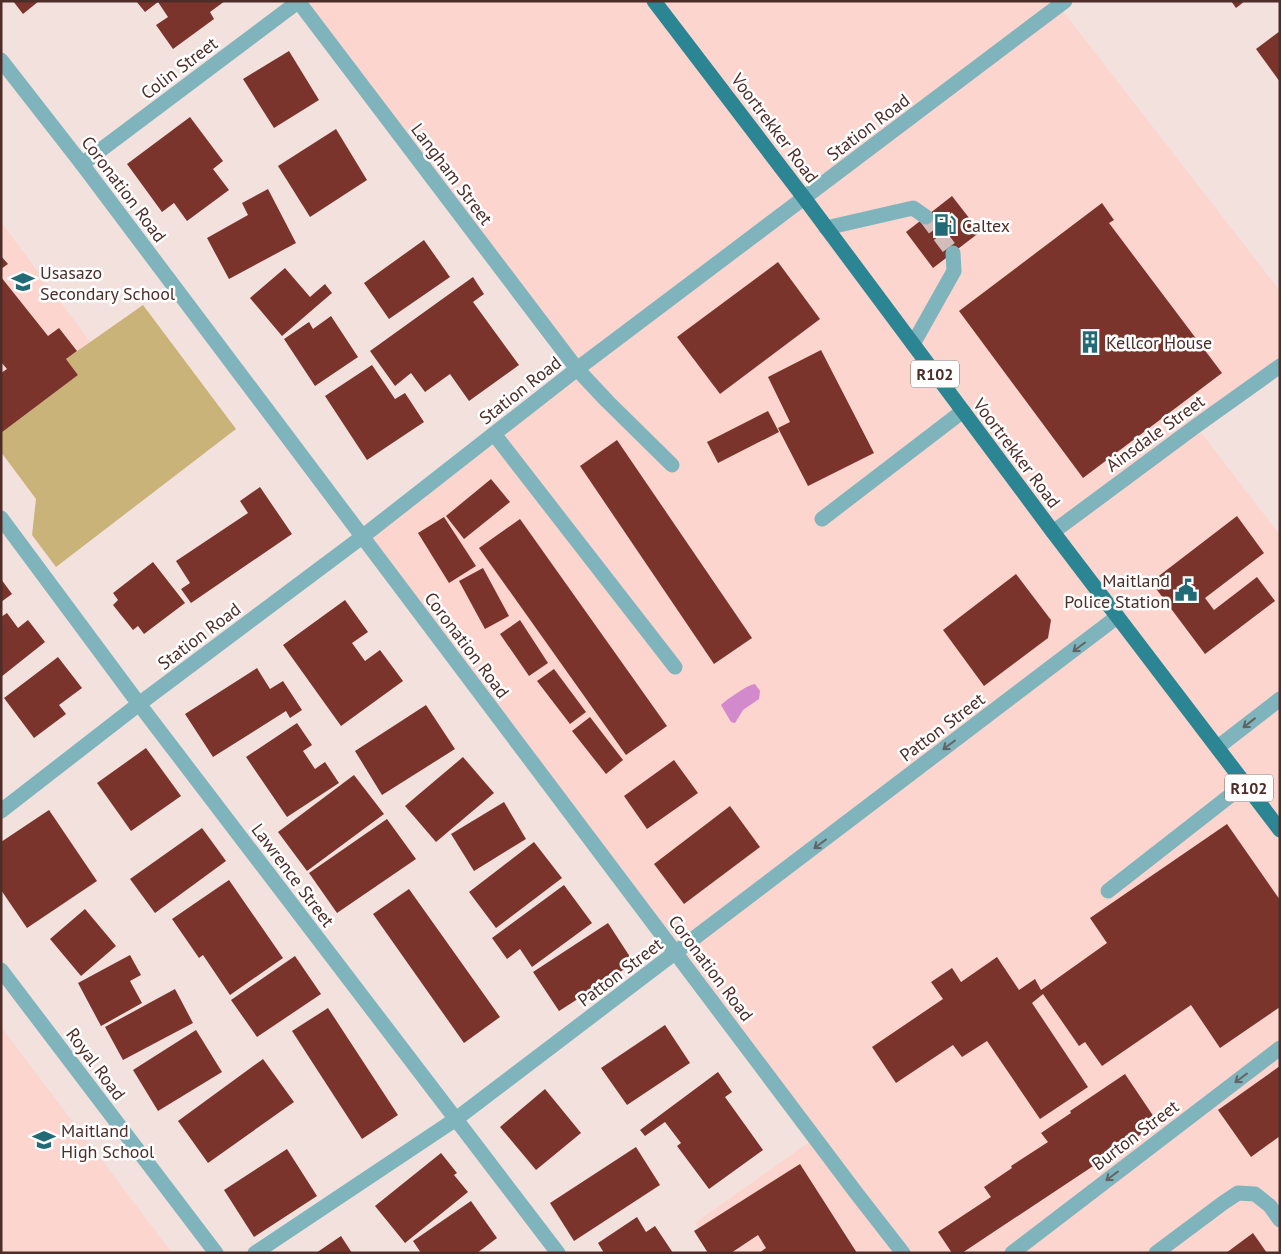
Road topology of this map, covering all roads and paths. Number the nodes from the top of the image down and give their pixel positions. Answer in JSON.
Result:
{"nodes":[{"id":1,"x":654,"y":1,"type":"edge"},
{"id":2,"x":1065,"y":1,"type":"edge"},
{"id":3,"x":298,"y":2,"type":"edge"},
{"id":4,"x":1,"y":60,"type":"edge"},
{"id":5,"x":82,"y":164,"type":"junction"},
{"id":6,"x":805,"y":199,"type":"junction"},
{"id":7,"x":926,"y":217,"type":"tunnel mouth"},
{"id":8,"x":826,"y":228,"type":"junction"},
{"id":9,"x":953,"y":253,"type":"tunnel mouth"},
{"id":10,"x":913,"y":344,"type":"junction"},
{"id":11,"x":1280,"y":366,"type":"edge"},
{"id":12,"x":577,"y":369,"type":"junction"},
{"id":13,"x":963,"y":411,"type":"junction"},
{"id":14,"x":494,"y":434,"type":"junction"},
{"id":15,"x":672,"y":465,"type":"dead end"},
{"id":16,"x":1,"y":518,"type":"edge"},
{"id":17,"x":822,"y":519,"type":"dead end"},
{"id":18,"x":1053,"y":532,"type":"junction"},
{"id":19,"x":362,"y":537,"type":"junction"},
{"id":20,"x":1117,"y":617,"type":"junction"},
{"id":21,"x":675,"y":667,"type":"dead end"},
{"id":22,"x":1280,"y":699,"type":"edge"},
{"id":23,"x":139,"y":704,"type":"junction"},
{"id":24,"x":1218,"y":746,"type":"junction"},
{"id":25,"x":1245,"y":784,"type":"junction"},
{"id":26,"x":1,"y":811,"type":"edge"},
{"id":27,"x":1280,"y":830,"type":"edge"},
{"id":28,"x":1108,"y":891,"type":"dead end"},
{"id":29,"x":676,"y":953,"type":"junction"},
{"id":30,"x":1,"y":970,"type":"edge"},
{"id":31,"x":1280,"y":1048,"type":"edge"},
{"id":32,"x":456,"y":1120,"type":"junction"},
{"id":33,"x":1280,"y":1220,"type":"edge"},
{"id":34,"x":216,"y":1253,"type":"edge"},
{"id":35,"x":255,"y":1253,"type":"edge"},
{"id":36,"x":558,"y":1253,"type":"edge"},
{"id":37,"x":903,"y":1253,"type":"edge"},
{"id":38,"x":1012,"y":1253,"type":"edge"},
{"id":39,"x":1156,"y":1253,"type":"edge"}],
"edges":[{"from":1,"to":6,"type":"main road","name":"Voortrekker Road","number":"R102"},
{"from":2,"to":6,"type":"street","name":"Station Road"},
{"from":3,"to":5,"type":"street","name":"Colin Street"},
{"from":3,"to":12,"type":"street","name":"Langham Street"},
{"from":4,"to":5,"type":"street","name":"Coronation Road"},
{"from":5,"to":19,"type":"street","name":"Coronation Road"},
{"from":6,"to":8,"type":"main road","name":"Voortrekker Road","number":"R102"},
{"from":6,"to":12,"type":"street","name":"Station Road"},
{"from":7,"to":8,"type":"street"},
{"from":8,"to":10,"type":"main road","name":"Voortrekker Road","number":"R102"},
{"from":9,"to":10,"type":"street"},
{"from":10,"to":13,"type":"main road","name":"Voortrekker Road","number":"R102"},
{"from":11,"to":18,"type":"street","name":"Ainsdale Street"},
{"from":12,"to":14,"type":"street","name":"Station Road"},
{"from":12,"to":15,"type":"street","name":"Langham Street"},
{"from":13,"to":17,"type":"street"},
{"from":13,"to":18,"type":"main road","name":"Voortrekker Road","number":"R102"},
{"from":14,"to":19,"type":"street","name":"Station Road"},
{"from":14,"to":21,"type":"street"},
{"from":16,"to":23,"type":"street","name":"Lawrence Street"},
{"from":18,"to":20,"type":"main road","name":"Voortrekker Road","number":"R102"},
{"from":19,"to":23,"type":"street","name":"Station Road"},
{"from":19,"to":29,"type":"street","name":"Coronation Road"},
{"from":20,"to":24,"type":"main road","name":"Voortrekker Road","number":"R102"},
{"from":20,"to":29,"type":"street","name":"Patton Street","one_way":true},
{"from":22,"to":24,"type":"street","one_way":true},
{"from":23,"to":26,"type":"street","name":"Station Road"},
{"from":23,"to":32,"type":"street","name":"Lawrence Street"},
{"from":24,"to":25,"type":"main road","name":"Voortrekker Road","number":"R102"},
{"from":25,"to":27,"type":"main road","name":"Voortrekker Road","number":"R102"},
{"from":25,"to":28,"type":"street"},
{"from":29,"to":32,"type":"street","name":"Patton Street"},
{"from":29,"to":37,"type":"street","name":"Coronation Road"},
{"from":30,"to":34,"type":"street","name":"Royal Road"},
{"from":31,"to":38,"type":"street","name":"Burton Street","one_way":true},
{"from":32,"to":35,"type":"street","name":"Patton Street"},
{"from":32,"to":36,"type":"street","name":"Lawrence Street"},
{"from":33,"to":39,"type":"street"}]}
